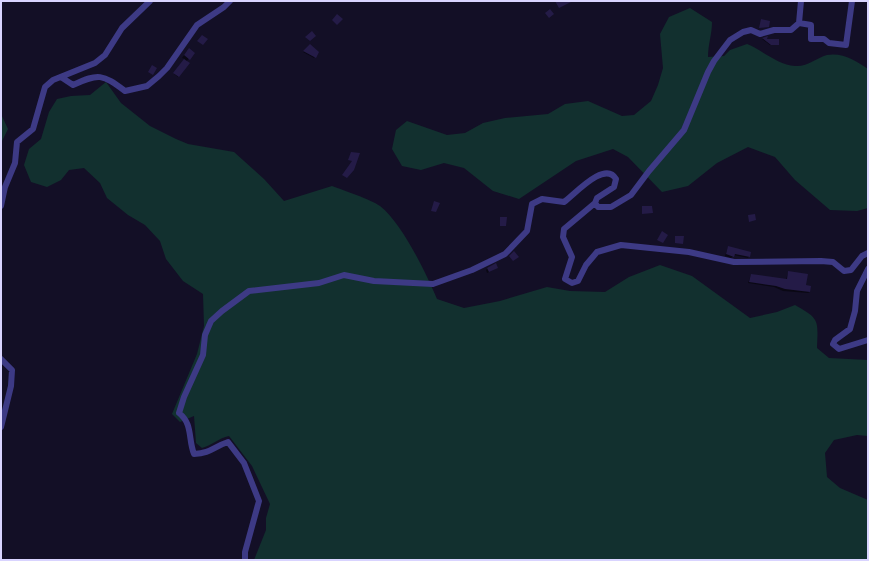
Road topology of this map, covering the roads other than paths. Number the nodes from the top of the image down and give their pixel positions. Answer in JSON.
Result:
{"nodes":[{"id":1,"x":150,"y":1,"type":"edge"},
{"id":2,"x":230,"y":1,"type":"edge"},
{"id":3,"x":801,"y":1,"type":"edge"},
{"id":4,"x":852,"y":1,"type":"edge"},
{"id":5,"x":798,"y":23,"type":"junction"},
{"id":6,"x":61,"y":77,"type":"junction"},
{"id":7,"x":595,"y":203,"type":"junction"},
{"id":8,"x":1,"y":206,"type":"edge"},
{"id":9,"x":868,"y":253,"type":"edge"},
{"id":10,"x":868,"y":269,"type":"edge"},
{"id":11,"x":868,"y":340,"type":"edge"},
{"id":12,"x":1,"y":359,"type":"edge"},
{"id":13,"x":1,"y":427,"type":"edge"},
{"id":14,"x":245,"y":560,"type":"edge"}],
"edges":[{"from":1,"to":6,"type":"street"},
{"from":2,"to":6,"type":"street"},
{"from":3,"to":5,"type":"street"},
{"from":4,"to":5,"type":"street"},
{"from":5,"to":7,"type":"street"},
{"from":6,"to":8,"type":"street"},
{"from":7,"to":9,"type":"street"},
{"from":7,"to":14,"type":"street"},
{"from":10,"to":11,"type":"street"},
{"from":12,"to":13,"type":"street"}]}
